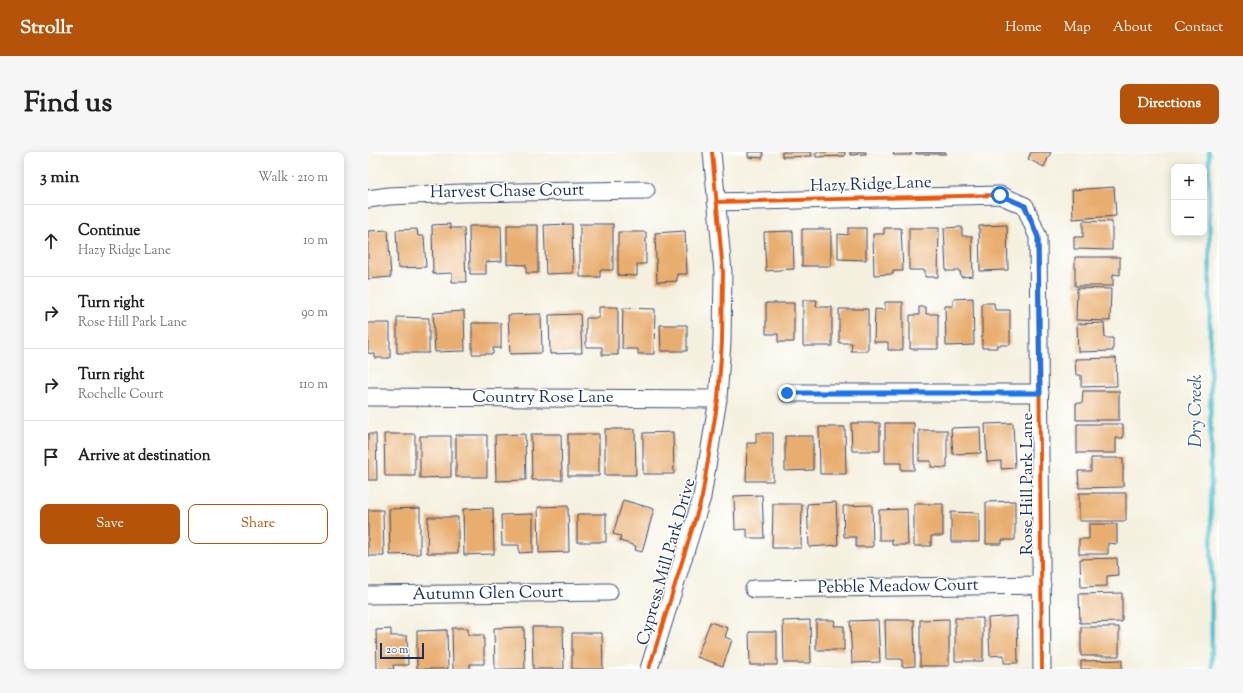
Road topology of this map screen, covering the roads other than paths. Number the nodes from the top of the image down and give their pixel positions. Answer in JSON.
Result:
{"nodes":[{"id":1,"x":712,"y":152,"type":"edge"},
{"id":2,"x":646,"y":190,"type":"dead end"},
{"id":3,"x":368,"y":199,"type":"edge"},
{"id":4,"x":716,"y":202,"type":"junction"},
{"id":5,"x":1025,"y":206,"type":"joint"},
{"id":6,"x":787,"y":393,"type":"dead end"},
{"id":7,"x":1040,"y":393,"type":"junction"},
{"id":8,"x":368,"y":397,"type":"edge"},
{"id":9,"x":718,"y":399,"type":"junction"},
{"id":10,"x":1042,"y":585,"type":"junction"},
{"id":11,"x":754,"y":590,"type":"dead end"},
{"id":12,"x":609,"y":592,"type":"dead end"},
{"id":13,"x":368,"y":595,"type":"edge"},
{"id":14,"x":649,"y":669,"type":"edge"},
{"id":15,"x":1042,"y":669,"type":"edge"}],
"edges":[{"from":1,"to":4,"type":"street","name":"Cypress Mill Park Drive"},
{"from":2,"to":3,"type":"street","name":"Harvest Chase Court"},
{"from":4,"to":5,"type":"street","name":"Hazy Ridge Lane"},
{"from":4,"to":9,"type":"street","name":"Cypress Mill Park Drive"},
{"from":5,"to":7,"type":"street","name":"Rose Hill Park Lane"},
{"from":6,"to":7,"type":"street"},
{"from":7,"to":10,"type":"street","name":"Rose Hill Park Lane"},
{"from":8,"to":9,"type":"street","name":"Country Rose Lane"},
{"from":9,"to":14,"type":"street","name":"Cypress Mill Park Drive"},
{"from":10,"to":11,"type":"street","name":"Pebble Meadow Court"},
{"from":10,"to":15,"type":"street","name":"Rose Hill Park Lane"},
{"from":12,"to":13,"type":"street","name":"Autumn Glen Court"}]}
